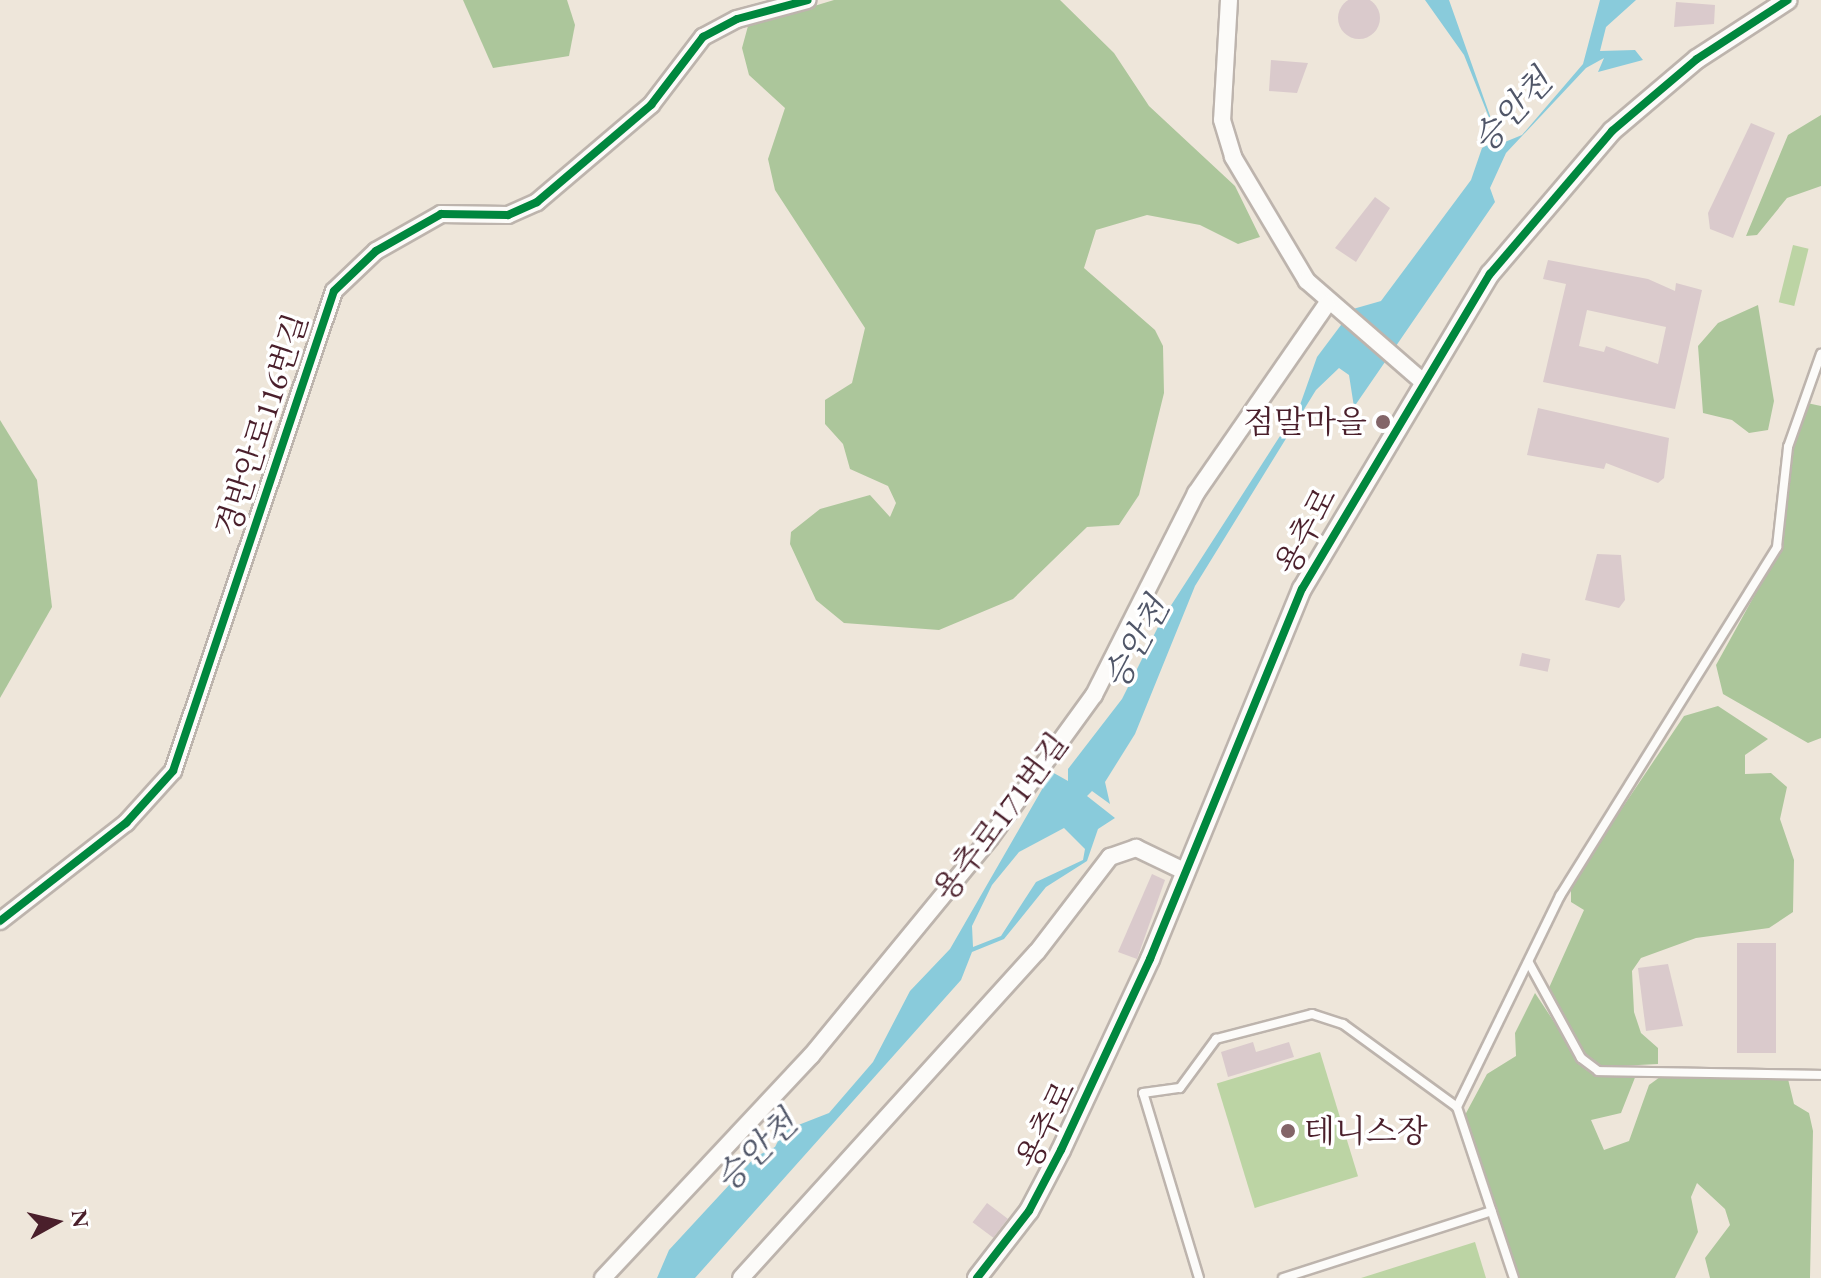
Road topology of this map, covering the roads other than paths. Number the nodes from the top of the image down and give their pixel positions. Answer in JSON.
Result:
{"nodes":[{"id":1,"x":808,"y":0,"type":"edge"},
{"id":2,"x":1229,"y":0,"type":"edge"},
{"id":3,"x":1788,"y":0,"type":"edge"},
{"id":4,"x":1327,"y":304,"type":"junction"},
{"id":5,"x":1821,"y":354,"type":"edge"},
{"id":6,"x":1423,"y":382,"type":"junction"},
{"id":7,"x":1186,"y":872,"type":"junction"},
{"id":8,"x":0,"y":921,"type":"edge"},
{"id":9,"x":1529,"y":963,"type":"junction"},
{"id":10,"x":1821,"y":1075,"type":"edge"},
{"id":11,"x":1457,"y":1107,"type":"junction"},
{"id":12,"x":1492,"y":1211,"type":"junction"},
{"id":13,"x":603,"y":1278,"type":"edge"},
{"id":14,"x":741,"y":1278,"type":"edge"},
{"id":15,"x":977,"y":1278,"type":"edge"},
{"id":16,"x":1199,"y":1278,"type":"edge"},
{"id":17,"x":1283,"y":1278,"type":"edge"},
{"id":18,"x":1514,"y":1278,"type":"edge"}],
"edges":[{"from":1,"to":8,"type":"street","name":"경반안로116번길"},
{"from":2,"to":4,"type":"street"},
{"from":3,"to":6,"type":"street","name":"용추로"},
{"from":4,"to":6,"type":"street"},
{"from":4,"to":13,"type":"street","name":"용추로171번길"},
{"from":5,"to":9,"type":"lane"},
{"from":6,"to":7,"type":"street","name":"용추로"},
{"from":7,"to":14,"type":"street"},
{"from":7,"to":15,"type":"street","name":"용추로"},
{"from":9,"to":10,"type":"lane"},
{"from":9,"to":11,"type":"lane"},
{"from":11,"to":12,"type":"lane"},
{"from":11,"to":16,"type":"lane"},
{"from":12,"to":17,"type":"lane"},
{"from":12,"to":18,"type":"lane"}]}
